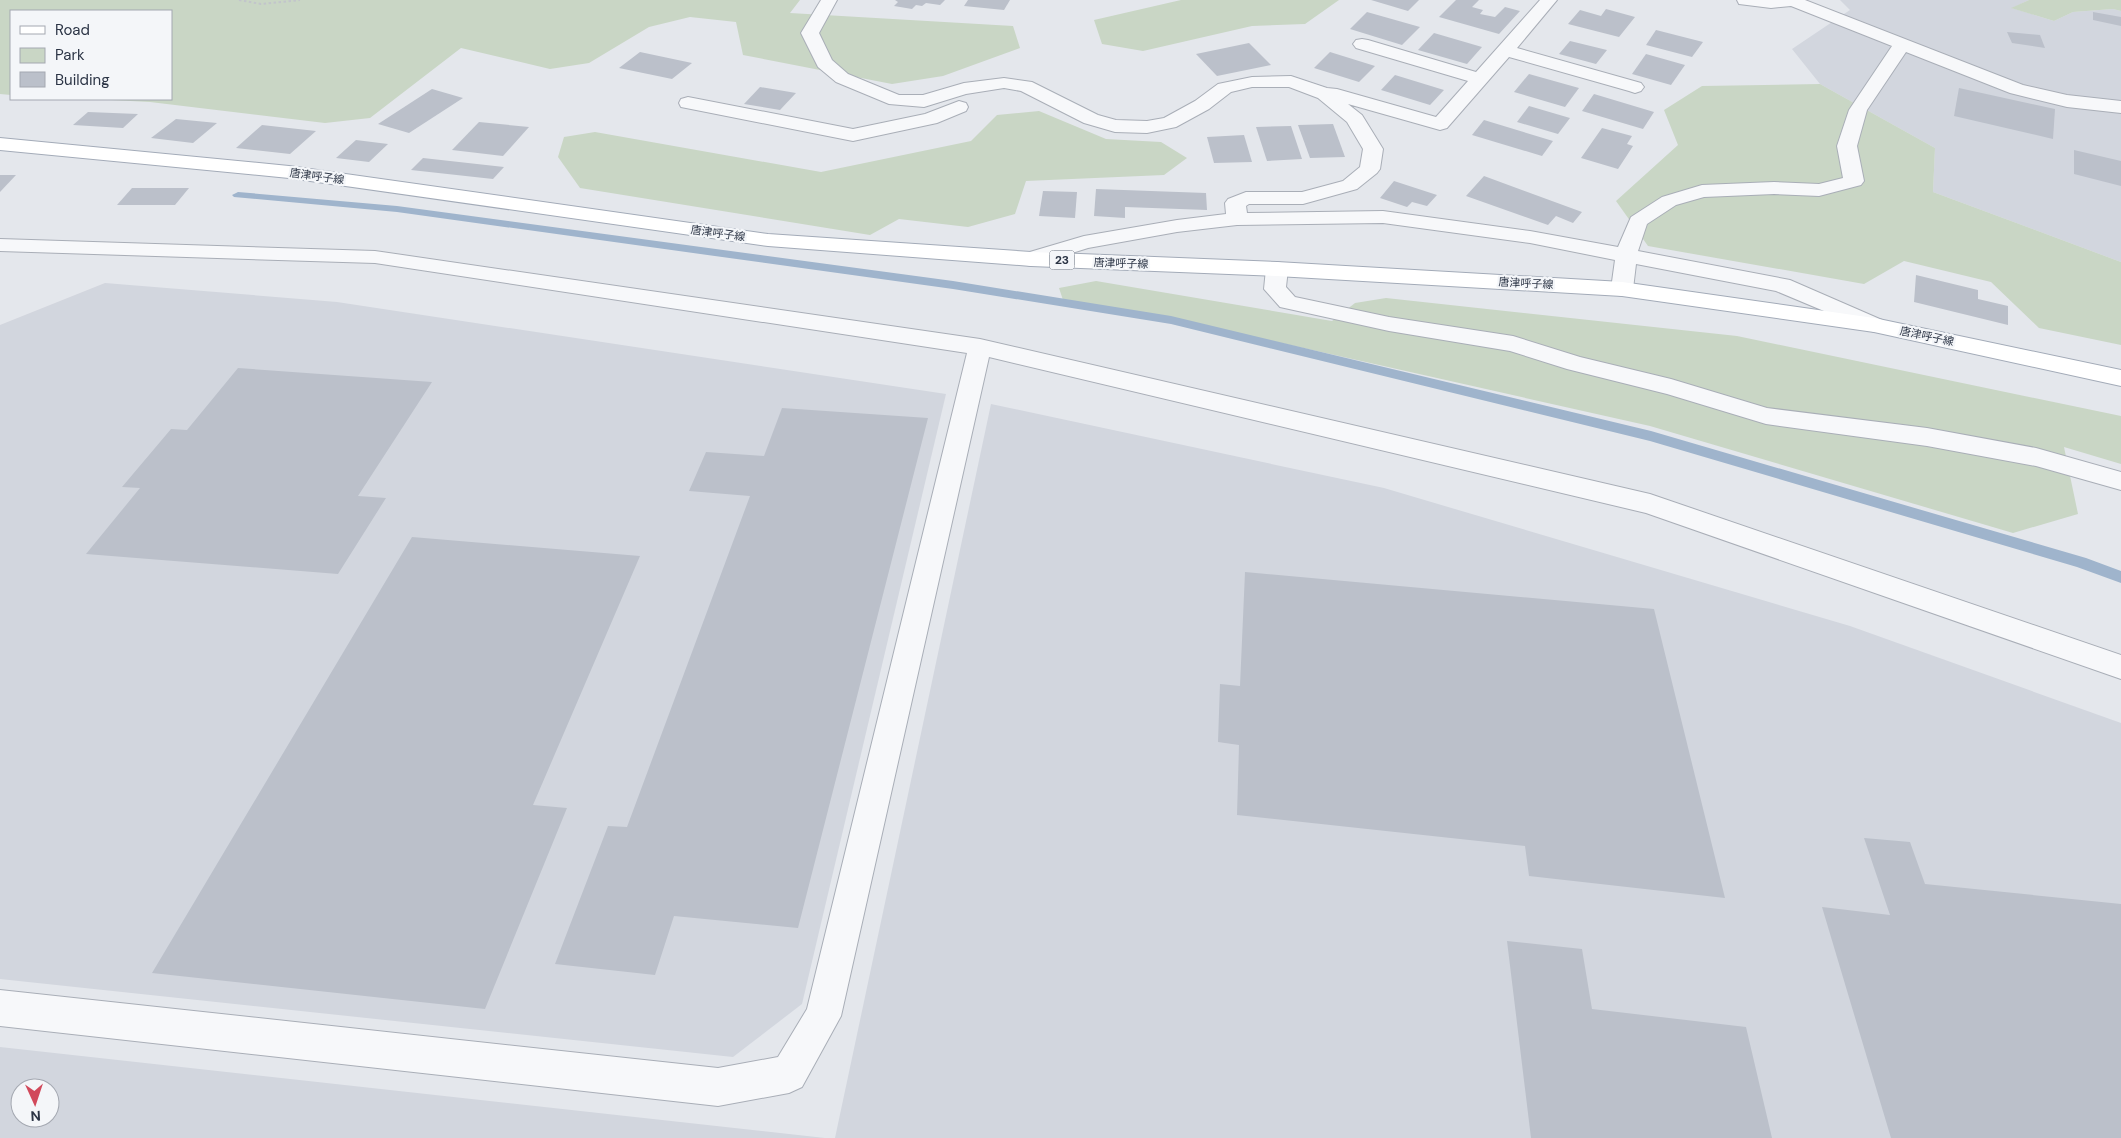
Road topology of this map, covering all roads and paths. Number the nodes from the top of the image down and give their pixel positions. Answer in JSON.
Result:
{"nodes":[{"id":1,"x":239,"y":0,"type":"edge"},
{"id":2,"x":300,"y":0,"type":"edge"},
{"id":3,"x":829,"y":0,"type":"edge"},
{"id":4,"x":1549,"y":0,"type":"edge"},
{"id":5,"x":1745,"y":0,"type":"edge"},
{"id":6,"x":1793,"y":0,"type":"edge"},
{"id":7,"x":1362,"y":44,"type":"dead end"},
{"id":8,"x":1902,"y":45,"type":"junction"},
{"id":9,"x":1505,"y":50,"type":"junction"},
{"id":10,"x":1480,"y":79,"type":"junction"},
{"id":11,"x":1291,"y":81,"type":"junction"},
{"id":12,"x":1004,"y":83,"type":"junction"},
{"id":13,"x":1635,"y":87,"type":"dead end"},
{"id":14,"x":688,"y":103,"type":"dead end"},
{"id":15,"x":2121,"y":107,"type":"edge"},
{"id":16,"x":0,"y":144,"type":"edge"},
{"id":17,"x":1237,"y":219,"type":"junction"},
{"id":18,"x":0,"y":245,"type":"edge"},
{"id":19,"x":1626,"y":256,"type":"junction"},
{"id":20,"x":1031,"y":259,"type":"junction"},
{"id":21,"x":1277,"y":269,"type":"junction"},
{"id":22,"x":1622,"y":288,"type":"junction"},
{"id":23,"x":1874,"y":325,"type":"junction"},
{"id":24,"x":980,"y":347,"type":"junction"},
{"id":25,"x":2121,"y":378,"type":"edge"},
{"id":26,"x":2121,"y":481,"type":"edge"},
{"id":27,"x":2121,"y":667,"type":"edge"},
{"id":28,"x":0,"y":1008,"type":"edge"}],
"edges":[{"from":1,"to":2,"type":"path"},
{"from":3,"to":12,"type":"street"},
{"from":4,"to":9,"type":"street"},
{"from":5,"to":6,"type":"street"},
{"from":6,"to":8,"type":"street"},
{"from":7,"to":10,"type":"street"},
{"from":8,"to":15,"type":"street"},
{"from":8,"to":19,"type":"street"},
{"from":9,"to":10,"type":"street"},
{"from":9,"to":13,"type":"street"},
{"from":10,"to":11,"type":"street"},
{"from":11,"to":12,"type":"street"},
{"from":11,"to":17,"type":"street"},
{"from":12,"to":14,"type":"street"},
{"from":16,"to":20,"type":"main road","name":"唐津呼子線","number":"23"},
{"from":17,"to":19,"type":"street"},
{"from":17,"to":20,"type":"street"},
{"from":18,"to":24,"type":"street"},
{"from":19,"to":22,"type":"street"},
{"from":19,"to":23,"type":"street"},
{"from":20,"to":21,"type":"main road","name":"唐津呼子線","number":"23"},
{"from":21,"to":22,"type":"main road","name":"唐津呼子線","number":"23"},
{"from":21,"to":26,"type":"street"},
{"from":22,"to":23,"type":"main road","name":"唐津呼子線","number":"23"},
{"from":23,"to":25,"type":"main road","name":"唐津呼子線","number":"23"},
{"from":24,"to":27,"type":"street"},
{"from":24,"to":28,"type":"street"}]}
